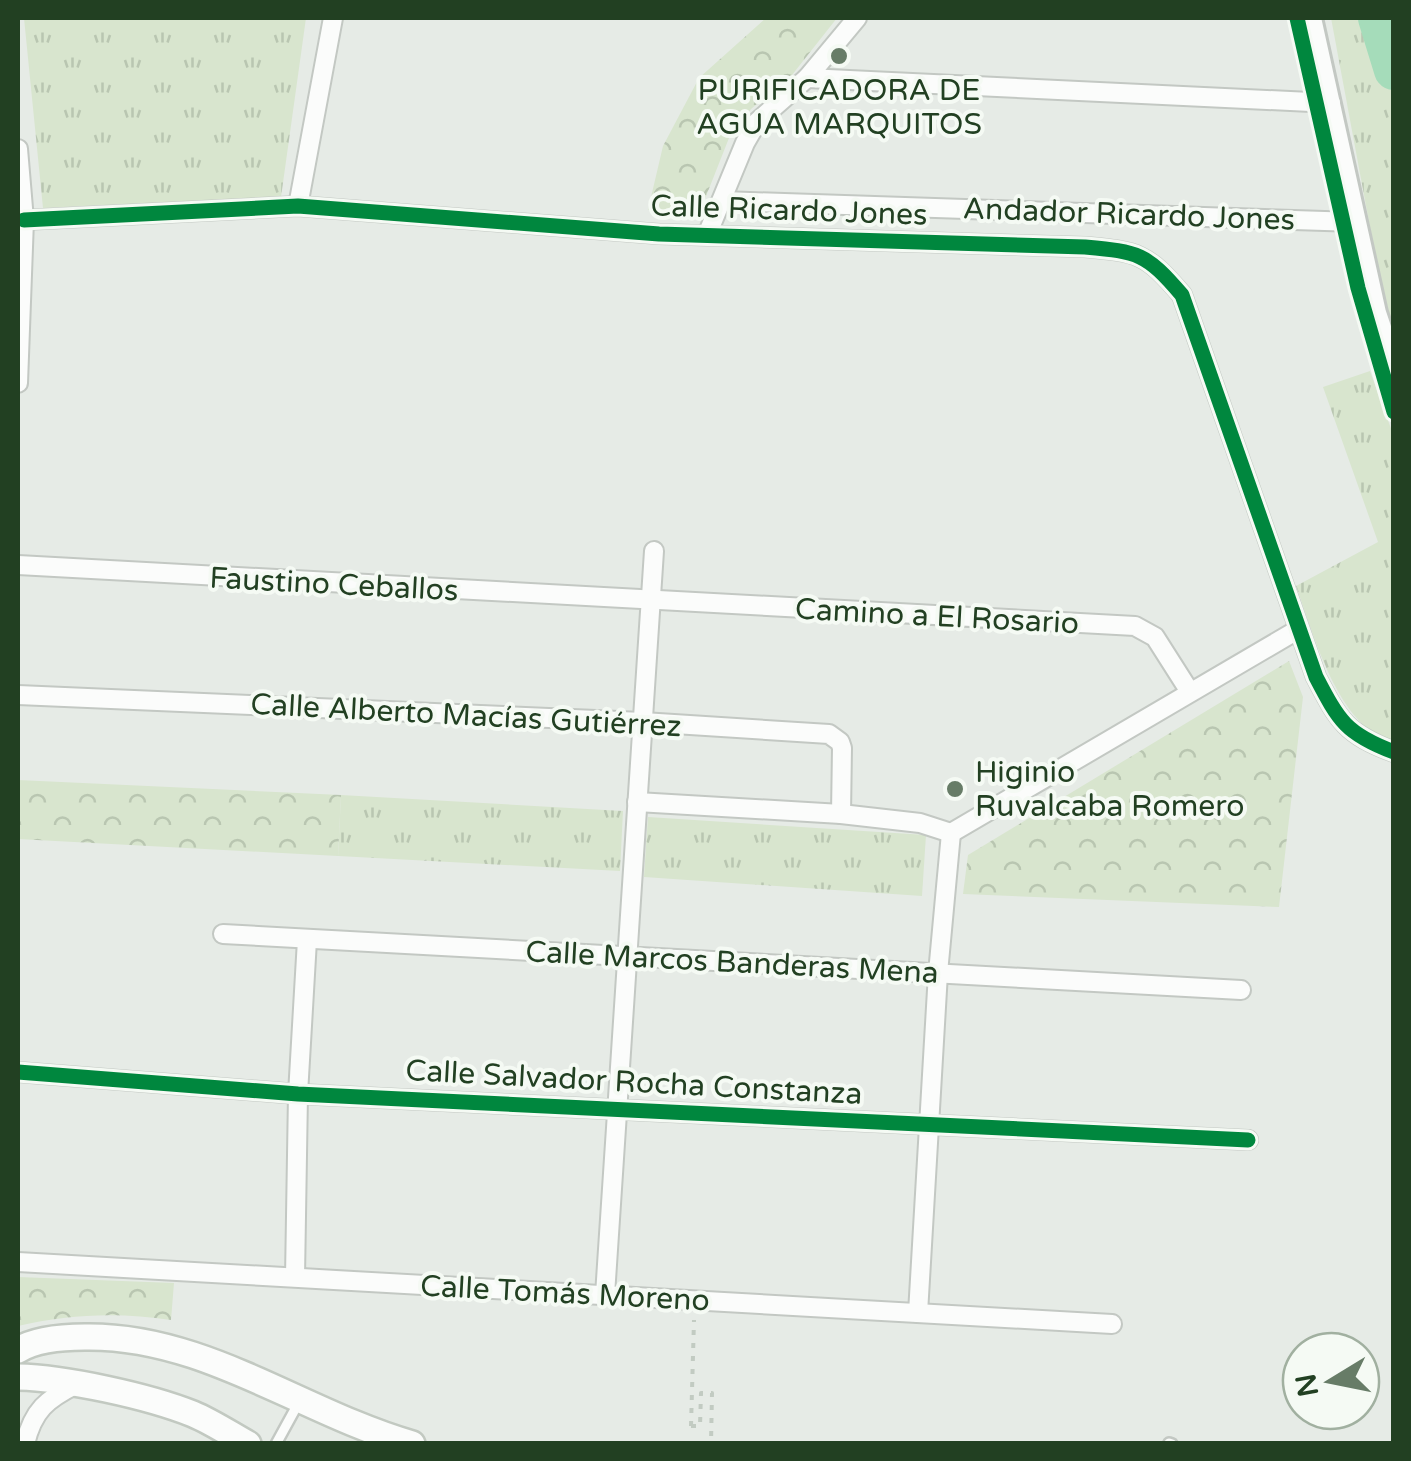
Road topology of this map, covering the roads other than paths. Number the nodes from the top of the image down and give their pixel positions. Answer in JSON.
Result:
{"nodes":[{"id":1,"x":333,"y":18,"type":"edge"},
{"id":2,"x":857,"y":18,"type":"edge"},
{"id":3,"x":1310,"y":18,"type":"edge"},
{"id":4,"x":807,"y":78,"type":"junction"},
{"id":5,"x":1330,"y":103,"type":"junction"},
{"id":6,"x":18,"y":149,"type":"edge"},
{"id":7,"x":18,"y":168,"type":"edge"},
{"id":8,"x":722,"y":201,"type":"junction"},
{"id":9,"x":298,"y":206,"type":"junction"},
{"id":10,"x":24,"y":220,"type":"junction"},
{"id":11,"x":1356,"y":222,"type":"junction"},
{"id":12,"x":707,"y":235,"type":"junction"},
{"id":13,"x":1394,"y":370,"type":"edge"},
{"id":14,"x":18,"y":382,"type":"edge"},
{"id":15,"x":654,"y":551,"type":"dead end"},
{"id":16,"x":18,"y":566,"type":"edge"},
{"id":17,"x":651,"y":602,"type":"junction"},
{"id":18,"x":1300,"y":629,"type":"junction"},
{"id":19,"x":1190,"y":692,"type":"junction"},
{"id":20,"x":18,"y":695,"type":"edge"},
{"id":21,"x":643,"y":722,"type":"junction"},
{"id":22,"x":1394,"y":752,"type":"edge"},
{"id":23,"x":638,"y":802,"type":"junction"},
{"id":24,"x":841,"y":814,"type":"junction"},
{"id":25,"x":951,"y":834,"type":"junction"},
{"id":26,"x":223,"y":934,"type":"dead end"},
{"id":27,"x":306,"y":940,"type":"junction"},
{"id":28,"x":628,"y":957,"type":"junction"},
{"id":29,"x":938,"y":974,"type":"junction"},
{"id":30,"x":1241,"y":990,"type":"dead end"},
{"id":31,"x":18,"y":1072,"type":"edge"},
{"id":32,"x":298,"y":1094,"type":"junction"},
{"id":33,"x":617,"y":1108,"type":"junction"},
{"id":34,"x":929,"y":1124,"type":"junction"},
{"id":35,"x":1248,"y":1140,"type":"dead end"},
{"id":36,"x":18,"y":1262,"type":"edge"},
{"id":37,"x":295,"y":1278,"type":"junction"},
{"id":38,"x":605,"y":1295,"type":"junction"},
{"id":39,"x":918,"y":1313,"type":"junction"},
{"id":40,"x":1112,"y":1324,"type":"dead end"},
{"id":41,"x":18,"y":1350,"type":"edge"},
{"id":42,"x":18,"y":1378,"type":"edge"},
{"id":43,"x":77,"y":1384,"type":"junction"},
{"id":44,"x":301,"y":1399,"type":"junction"},
{"id":45,"x":25,"y":1444,"type":"edge"},
{"id":46,"x":248,"y":1444,"type":"edge"},
{"id":47,"x":276,"y":1444,"type":"edge"},
{"id":48,"x":412,"y":1444,"type":"edge"}],
"edges":[{"from":1,"to":9,"type":"street"},
{"from":2,"to":4,"type":"street"},
{"from":3,"to":5,"type":"street"},
{"from":4,"to":5,"type":"street"},
{"from":4,"to":8,"type":"street"},
{"from":5,"to":11,"type":"street"},
{"from":6,"to":7,"type":"street"},
{"from":7,"to":10,"type":"street"},
{"from":8,"to":11,"type":"street","name":"Andador Ricardo Jones"},
{"from":8,"to":12,"type":"street"},
{"from":9,"to":10,"type":"street","name":"Calle Ricardo Jones"},
{"from":9,"to":12,"type":"street","name":"Calle Ricardo Jones"},
{"from":10,"to":14,"type":"street"},
{"from":11,"to":13,"type":"street"},
{"from":12,"to":18,"type":"street","name":"Calle Ricardo Jones"},
{"from":15,"to":17,"type":"street"},
{"from":16,"to":17,"type":"street","name":"Faustino Ceballos"},
{"from":17,"to":19,"type":"street","name":"Camino a El Rosario"},
{"from":17,"to":21,"type":"street"},
{"from":18,"to":19,"type":"street"},
{"from":18,"to":22,"type":"street","name":"Calle Ricardo Jones"},
{"from":19,"to":25,"type":"street"},
{"from":20,"to":21,"type":"street","name":"Calle Alberto Macías Gutiérrez"},
{"from":21,"to":23,"type":"street"},
{"from":21,"to":24,"type":"street","name":"Calle Alberto Macías Gutiérrez"},
{"from":23,"to":24,"type":"street"},
{"from":23,"to":28,"type":"street"},
{"from":24,"to":25,"type":"street"},
{"from":25,"to":29,"type":"street"},
{"from":26,"to":27,"type":"street","name":"Calle Marcos Banderas Mena"},
{"from":27,"to":28,"type":"street","name":"Calle Marcos Banderas Mena"},
{"from":27,"to":32,"type":"street"},
{"from":28,"to":29,"type":"street","name":"Calle Marcos Banderas Mena"},
{"from":28,"to":33,"type":"street"},
{"from":29,"to":30,"type":"street","name":"Calle Marcos Banderas Mena"},
{"from":29,"to":34,"type":"street"},
{"from":31,"to":32,"type":"street","name":"Calle Salvador Rocha Constanza"},
{"from":32,"to":33,"type":"street","name":"Calle Salvador Rocha Constanza"},
{"from":32,"to":37,"type":"street"},
{"from":33,"to":34,"type":"street","name":"Calle Salvador Rocha Constanza"},
{"from":33,"to":38,"type":"street"},
{"from":34,"to":35,"type":"street","name":"Calle Salvador Rocha Constanza"},
{"from":34,"to":39,"type":"street"},
{"from":36,"to":37,"type":"street","name":"Calle Tomás Moreno"},
{"from":37,"to":38,"type":"street","name":"Calle Tomás Moreno"},
{"from":38,"to":39,"type":"street","name":"Calle Tomás Moreno"},
{"from":39,"to":40,"type":"street","name":"Calle Tomás Moreno"},
{"from":41,"to":44,"type":"main road"},
{"from":42,"to":43,"type":"main road"},
{"from":43,"to":45,"type":"street"},
{"from":43,"to":46,"type":"main road"},
{"from":44,"to":47,"type":"lane"},
{"from":44,"to":48,"type":"main road"}]}
